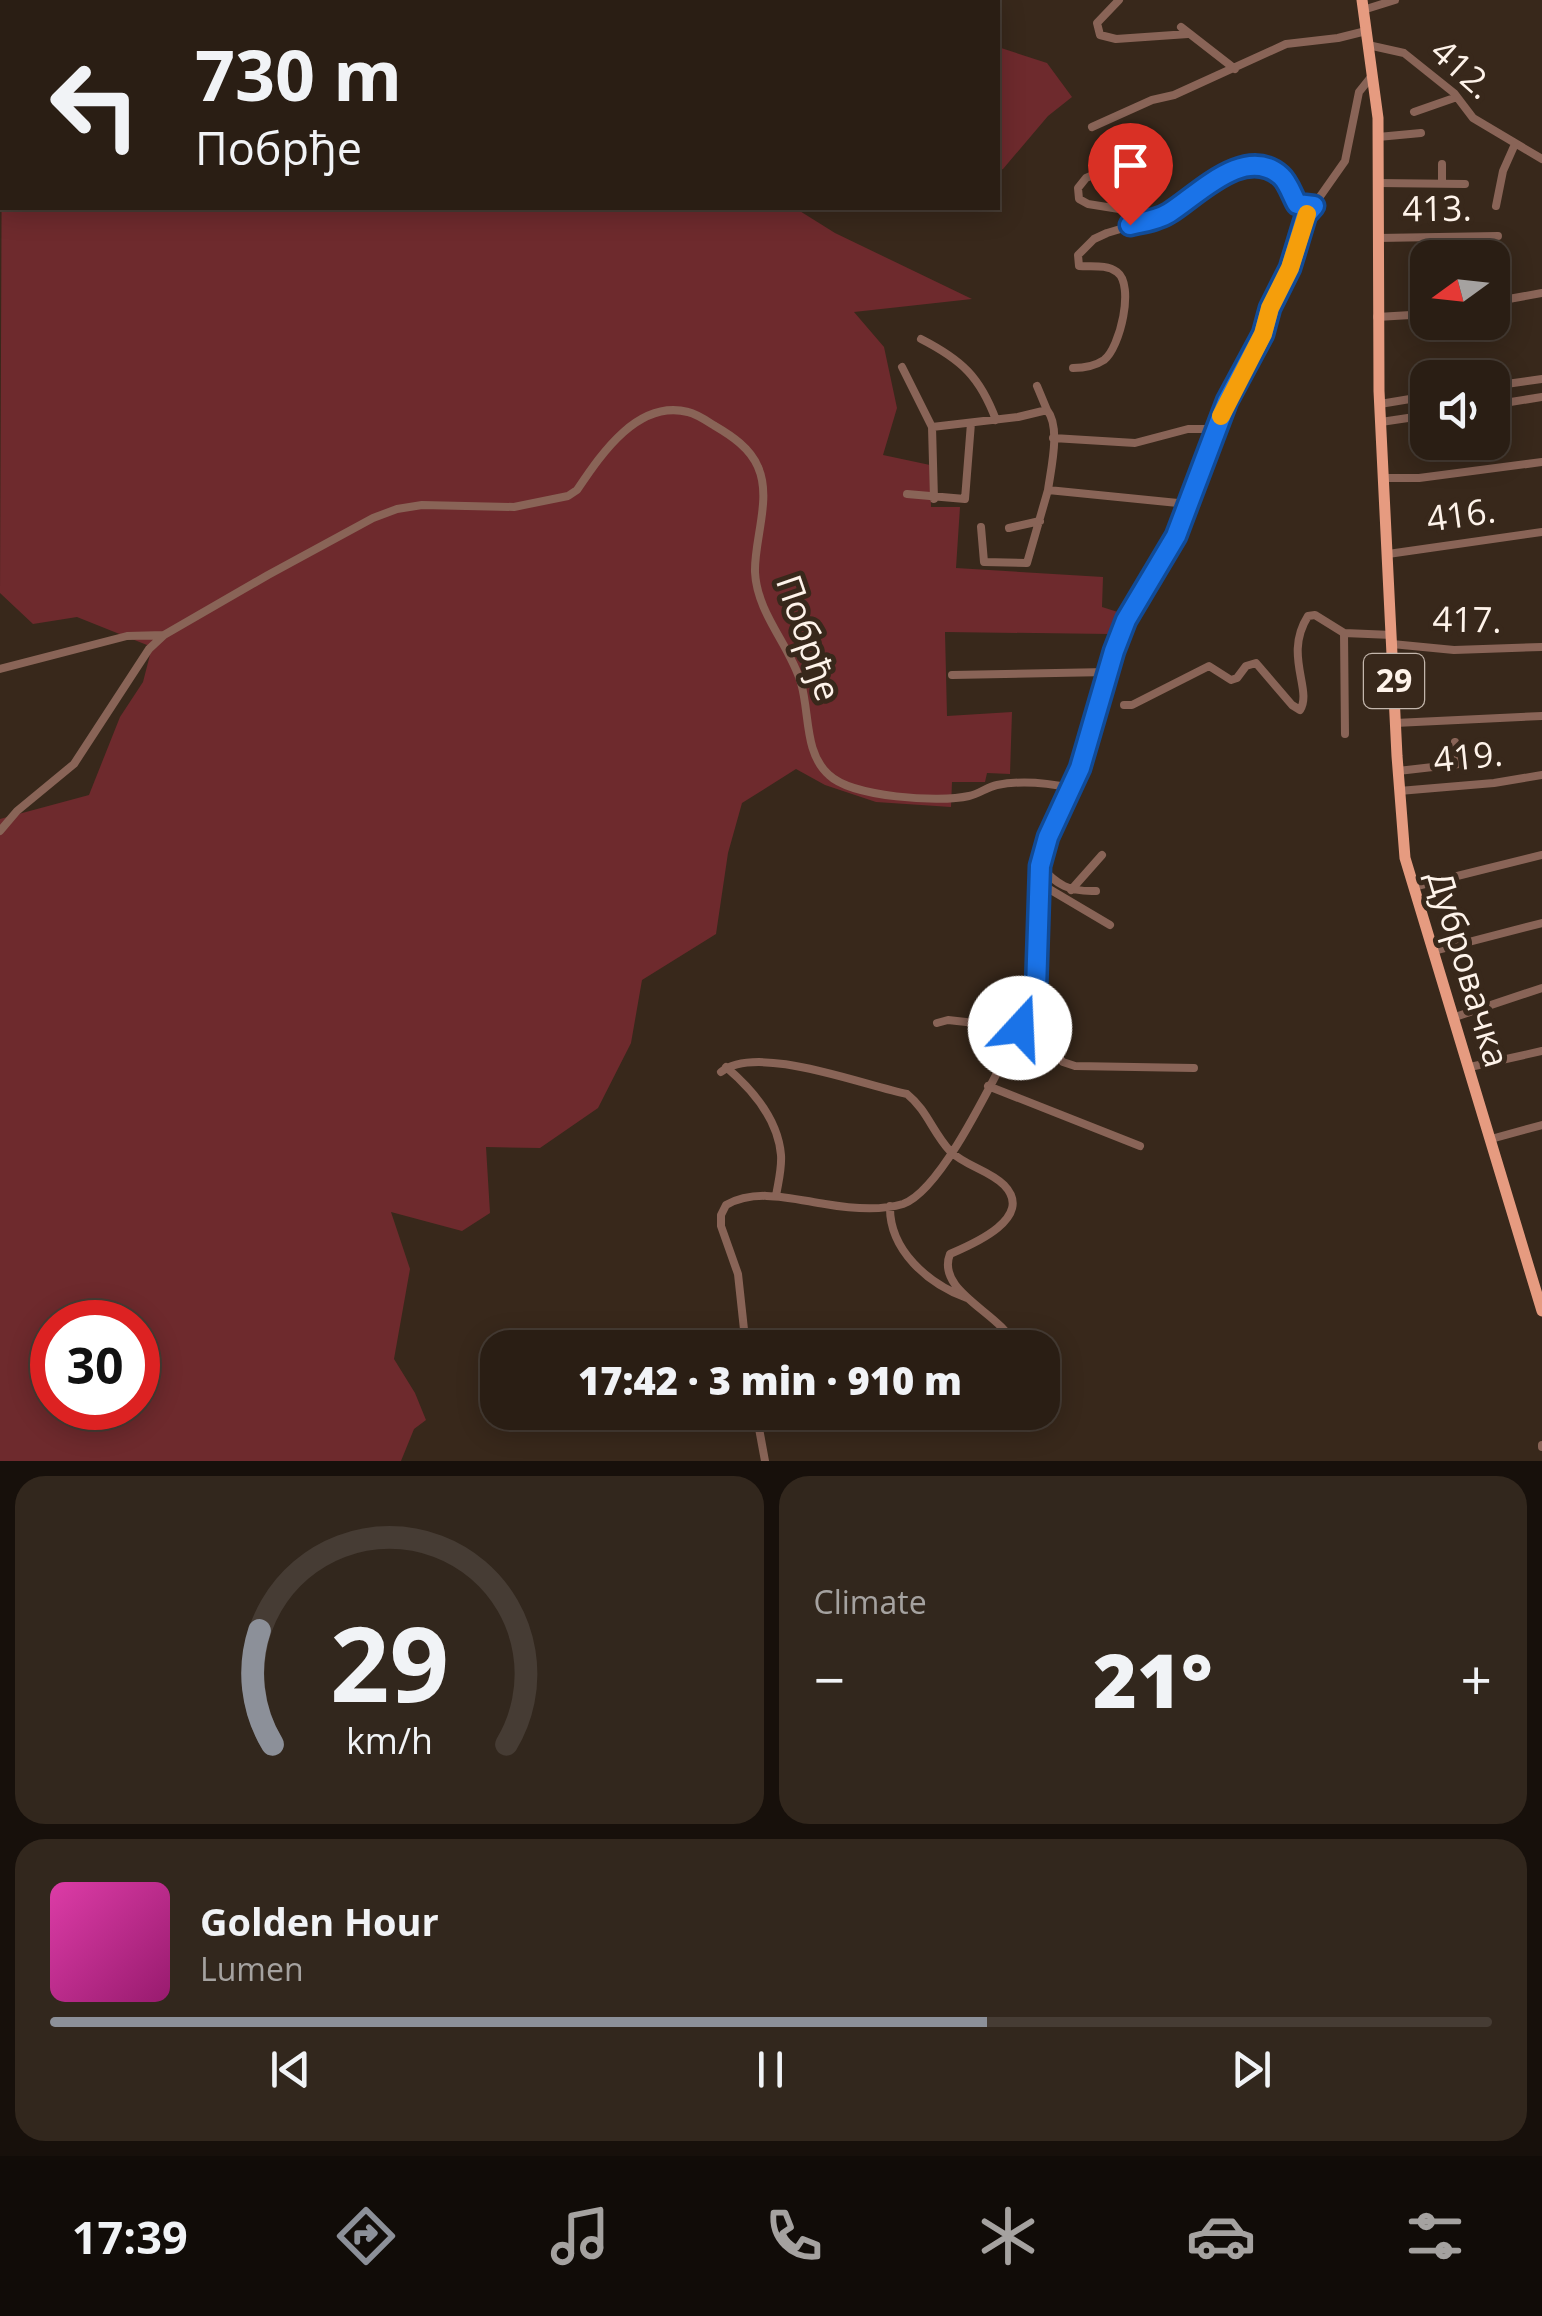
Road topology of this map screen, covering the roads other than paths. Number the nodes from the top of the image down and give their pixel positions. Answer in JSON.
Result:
{"nodes":[{"id":1,"x":1119,"y":0,"type":"edge"},
{"id":2,"x":1395,"y":0,"type":"edge"},
{"id":3,"x":1362,"y":5,"type":"edge"},
{"id":4,"x":1366,"y":31,"type":"junction"},
{"id":5,"x":1368,"y":45,"type":"junction"},
{"id":6,"x":1236,"y":69,"type":"junction"},
{"id":7,"x":1373,"y":75,"type":"junction"},
{"id":8,"x":1457,"y":97,"type":"junction"},
{"id":9,"x":1414,"y":112,"type":"dead end"},
{"id":10,"x":1092,"y":128,"type":"dead end"},
{"id":11,"x":1421,"y":134,"type":"dead end"},
{"id":12,"x":1378,"y":137,"type":"junction"},
{"id":13,"x":1515,"y":144,"type":"junction"},
{"id":14,"x":1137,"y":156,"type":"dead end"},
{"id":15,"x":1542,"y":159,"type":"edge"},
{"id":16,"x":1442,"y":164,"type":"dead end"},
{"id":17,"x":1378,"y":183,"type":"junction"},
{"id":18,"x":1442,"y":184,"type":"junction"},
{"id":19,"x":1465,"y":184,"type":"dead end"},
{"id":20,"x":1314,"y":206,"type":"junction"},
{"id":21,"x":1496,"y":206,"type":"dead end"},
{"id":22,"x":1164,"y":216,"type":"junction"},
{"id":23,"x":1498,"y":236,"type":"dead end"},
{"id":24,"x":1378,"y":238,"type":"junction"},
{"id":25,"x":1542,"y":293,"type":"edge"},
{"id":26,"x":1510,"y":299,"type":"edge"},
{"id":27,"x":1410,"y":315,"type":"edge"},
{"id":28,"x":1377,"y":318,"type":"junction"},
{"id":29,"x":921,"y":339,"type":"dead end"},
{"id":30,"x":902,"y":366,"type":"dead end"},
{"id":31,"x":1073,"y":368,"type":"dead end"},
{"id":32,"x":1542,"y":379,"type":"edge"},
{"id":33,"x":1510,"y":383,"type":"edge"},
{"id":34,"x":1037,"y":386,"type":"dead end"},
{"id":35,"x":1542,"y":397,"type":"edge"},
{"id":36,"x":1410,"y":399,"type":"edge"},
{"id":37,"x":1510,"y":402,"type":"edge"},
{"id":38,"x":1380,"y":404,"type":"junction"},
{"id":39,"x":1047,"y":410,"type":"junction"},
{"id":40,"x":1410,"y":418,"type":"edge"},
{"id":41,"x":996,"y":420,"type":"junction"},
{"id":42,"x":1381,"y":422,"type":"junction"},
{"id":43,"x":971,"y":423,"type":"junction"},
{"id":44,"x":932,"y":427,"type":"junction"},
{"id":45,"x":1216,"y":429,"type":"junction"},
{"id":46,"x":1053,"y":438,"type":"junction"},
{"id":47,"x":1542,"y":462,"type":"edge"},
{"id":48,"x":1384,"y":478,"type":"junction"},
{"id":49,"x":1048,"y":490,"type":"junction"},
{"id":50,"x":908,"y":494,"type":"dead end"},
{"id":51,"x":934,"y":498,"type":"junction"},
{"id":52,"x":1188,"y":504,"type":"junction"},
{"id":53,"x":1040,"y":521,"type":"junction"},
{"id":54,"x":982,"y":527,"type":"dead end"},
{"id":55,"x":1010,"y":528,"type":"dead end"},
{"id":56,"x":1542,"y":532,"type":"edge"},
{"id":57,"x":1388,"y":554,"type":"junction"},
{"id":58,"x":1344,"y":632,"type":"junction"},
{"id":59,"x":164,"y":635,"type":"junction"},
{"id":60,"x":1392,"y":640,"type":"junction"},
{"id":61,"x":1542,"y":647,"type":"edge"},
{"id":62,"x":0,"y":670,"type":"edge"},
{"id":63,"x":1108,"y":672,"type":"junction"},
{"id":64,"x":952,"y":675,"type":"dead end"},
{"id":65,"x":1124,"y":705,"type":"dead end"},
{"id":66,"x":1542,"y":716,"type":"edge"},
{"id":67,"x":1396,"y":724,"type":"junction"},
{"id":68,"x":1345,"y":734,"type":"dead end"},
{"id":69,"x":1455,"y":742,"type":"dead end"},
{"id":70,"x":1398,"y":771,"type":"junction"},
{"id":71,"x":1542,"y":775,"type":"edge"},
{"id":72,"x":1072,"y":788,"type":"junction"},
{"id":73,"x":1399,"y":791,"type":"junction"},
{"id":74,"x":0,"y":831,"type":"edge"},
{"id":75,"x":1102,"y":855,"type":"dead end"},
{"id":76,"x":1542,"y":855,"type":"edge"},
{"id":77,"x":1040,"y":866,"type":"junction"},
{"id":78,"x":1039,"y":883,"type":"junction"},
{"id":79,"x":1412,"y":887,"type":"junction"},
{"id":80,"x":1071,"y":890,"type":"junction"},
{"id":81,"x":1096,"y":891,"type":"dead end"},
{"id":82,"x":1542,"y":923,"type":"edge"},
{"id":83,"x":1110,"y":926,"type":"dead end"},
{"id":84,"x":1434,"y":951,"type":"junction"},
{"id":85,"x":1542,"y":988,"type":"edge"},
{"id":86,"x":1455,"y":1017,"type":"junction"},
{"id":87,"x":937,"y":1023,"type":"dead end"},
{"id":88,"x":1020,"y":1028,"type":"junction"},
{"id":89,"x":1016,"y":1040,"type":"junction"},
{"id":90,"x":1542,"y":1051,"type":"edge"},
{"id":91,"x":1470,"y":1067,"type":"junction"},
{"id":92,"x":1194,"y":1068,"type":"dead end"},
{"id":93,"x":988,"y":1086,"type":"junction"},
{"id":94,"x":1542,"y":1125,"type":"edge"},
{"id":95,"x":1491,"y":1139,"type":"junction"},
{"id":96,"x":1140,"y":1146,"type":"dead end"},
{"id":97,"x":952,"y":1153,"type":"junction"},
{"id":98,"x":776,"y":1196,"type":"junction"},
{"id":99,"x":890,"y":1206,"type":"junction"},
{"id":100,"x":1537,"y":1277,"type":"edge"},
{"id":101,"x":967,"y":1298,"type":"junction"},
{"id":102,"x":1542,"y":1311,"type":"edge"},
{"id":103,"x":744,"y":1330,"type":"edge"},
{"id":104,"x":1006,"y":1330,"type":"edge"},
{"id":105,"x":759,"y":1430,"type":"edge"},
{"id":106,"x":765,"y":1461,"type":"edge"}],
"edges":[{"from":1,"to":6,"type":"street"},
{"from":2,"to":3,"type":"street"},
{"from":3,"to":4,"type":"main road","number":"29"},
{"from":4,"to":5,"type":"main road","name":"Дубровачка","number":"29"},
{"from":4,"to":6,"type":"street"},
{"from":5,"to":7,"type":"main road","name":"Дубровачка","number":"29"},
{"from":5,"to":8,"type":"street","name":"412."},
{"from":6,"to":10,"type":"street"},
{"from":7,"to":12,"type":"main road","name":"Дубровачка","number":"29"},
{"from":7,"to":20,"type":"street"},
{"from":8,"to":9,"type":"street"},
{"from":8,"to":13,"type":"street","name":"412."},
{"from":11,"to":12,"type":"street"},
{"from":12,"to":17,"type":"main road","name":"Дубровачка","number":"29"},
{"from":13,"to":15,"type":"street","name":"412."},
{"from":13,"to":21,"type":"street"},
{"from":14,"to":22,"type":"street"},
{"from":16,"to":18,"type":"street"},
{"from":17,"to":18,"type":"street","name":"413."},
{"from":17,"to":24,"type":"main road","name":"Дубровачка","number":"29"},
{"from":18,"to":19,"type":"street","name":"413."},
{"from":20,"to":22,"type":"street"},
{"from":20,"to":45,"type":"street"},
{"from":22,"to":31,"type":"street"},
{"from":23,"to":24,"type":"street","name":"413."},
{"from":24,"to":28,"type":"main road","name":"Дубровачка","number":"29"},
{"from":25,"to":26,"type":"street"},
{"from":27,"to":28,"type":"street"},
{"from":28,"to":38,"type":"main road","name":"Дубровачка","number":"29"},
{"from":29,"to":41,"type":"street"},
{"from":30,"to":44,"type":"street"},
{"from":32,"to":33,"type":"street"},
{"from":34,"to":39,"type":"street"},
{"from":35,"to":37,"type":"street"},
{"from":36,"to":38,"type":"street"},
{"from":38,"to":42,"type":"main road","name":"Дубровачка","number":"29"},
{"from":39,"to":41,"type":"street"},
{"from":39,"to":46,"type":"street"},
{"from":40,"to":42,"type":"street"},
{"from":41,"to":43,"type":"street"},
{"from":42,"to":48,"type":"main road","name":"Дубровачка","number":"29"},
{"from":43,"to":44,"type":"street"},
{"from":43,"to":51,"type":"street"},
{"from":44,"to":51,"type":"street"},
{"from":45,"to":46,"type":"street"},
{"from":45,"to":52,"type":"street"},
{"from":46,"to":49,"type":"street"},
{"from":47,"to":48,"type":"street"},
{"from":48,"to":57,"type":"main road","name":"Дубровачка","number":"29"},
{"from":49,"to":52,"type":"street"},
{"from":49,"to":53,"type":"street"},
{"from":50,"to":51,"type":"street"},
{"from":52,"to":63,"type":"street"},
{"from":53,"to":54,"type":"street"},
{"from":53,"to":55,"type":"street"},
{"from":56,"to":57,"type":"street","name":"416."},
{"from":57,"to":60,"type":"main road","name":"Дубровачка","number":"29"},
{"from":58,"to":60,"type":"street"},
{"from":58,"to":65,"type":"street"},
{"from":58,"to":68,"type":"street"},
{"from":59,"to":62,"type":"street"},
{"from":59,"to":72,"type":"street","name":"Побрђе"},
{"from":59,"to":74,"type":"street"},
{"from":60,"to":61,"type":"street","name":"417."},
{"from":60,"to":67,"type":"main road","name":"Дубровачка","number":"29"},
{"from":63,"to":64,"type":"street"},
{"from":63,"to":72,"type":"street"},
{"from":66,"to":67,"type":"street"},
{"from":67,"to":70,"type":"main road","name":"Дубровачка","number":"29"},
{"from":69,"to":70,"type":"street"},
{"from":70,"to":73,"type":"main road","name":"Дубровачка","number":"29"},
{"from":71,"to":73,"type":"street","name":"419."},
{"from":72,"to":77,"type":"street"},
{"from":73,"to":79,"type":"main road","name":"Дубровачка","number":"29"},
{"from":75,"to":80,"type":"street"},
{"from":76,"to":79,"type":"street"},
{"from":77,"to":78,"type":"street"},
{"from":77,"to":80,"type":"street"},
{"from":78,"to":83,"type":"street"},
{"from":78,"to":88,"type":"street"},
{"from":79,"to":84,"type":"main road","name":"Дубровачка","number":"29"},
{"from":80,"to":81,"type":"street"},
{"from":82,"to":84,"type":"street"},
{"from":84,"to":86,"type":"main road","name":"Дубровачка","number":"29"},
{"from":85,"to":86,"type":"street"},
{"from":86,"to":91,"type":"main road","name":"Дубровачка","number":"29"},
{"from":87,"to":88,"type":"street"},
{"from":88,"to":89,"type":"street"},
{"from":89,"to":92,"type":"street"},
{"from":89,"to":93,"type":"street"},
{"from":90,"to":91,"type":"street"},
{"from":91,"to":95,"type":"main road","name":"Дубровачка","number":"29"},
{"from":93,"to":96,"type":"street"},
{"from":93,"to":97,"type":"street"},
{"from":94,"to":95,"type":"street"},
{"from":95,"to":100,"type":"main road","name":"Дубровачка","number":"29"},
{"from":97,"to":98,"type":"street"},
{"from":97,"to":99,"type":"street"},
{"from":97,"to":101,"type":"street"},
{"from":98,"to":99,"type":"street"},
{"from":98,"to":103,"type":"street"},
{"from":99,"to":101,"type":"street"},
{"from":100,"to":102,"type":"main road","name":"Дубровачка","number":"29"},
{"from":101,"to":104,"type":"street"},
{"from":105,"to":106,"type":"street"}]}
